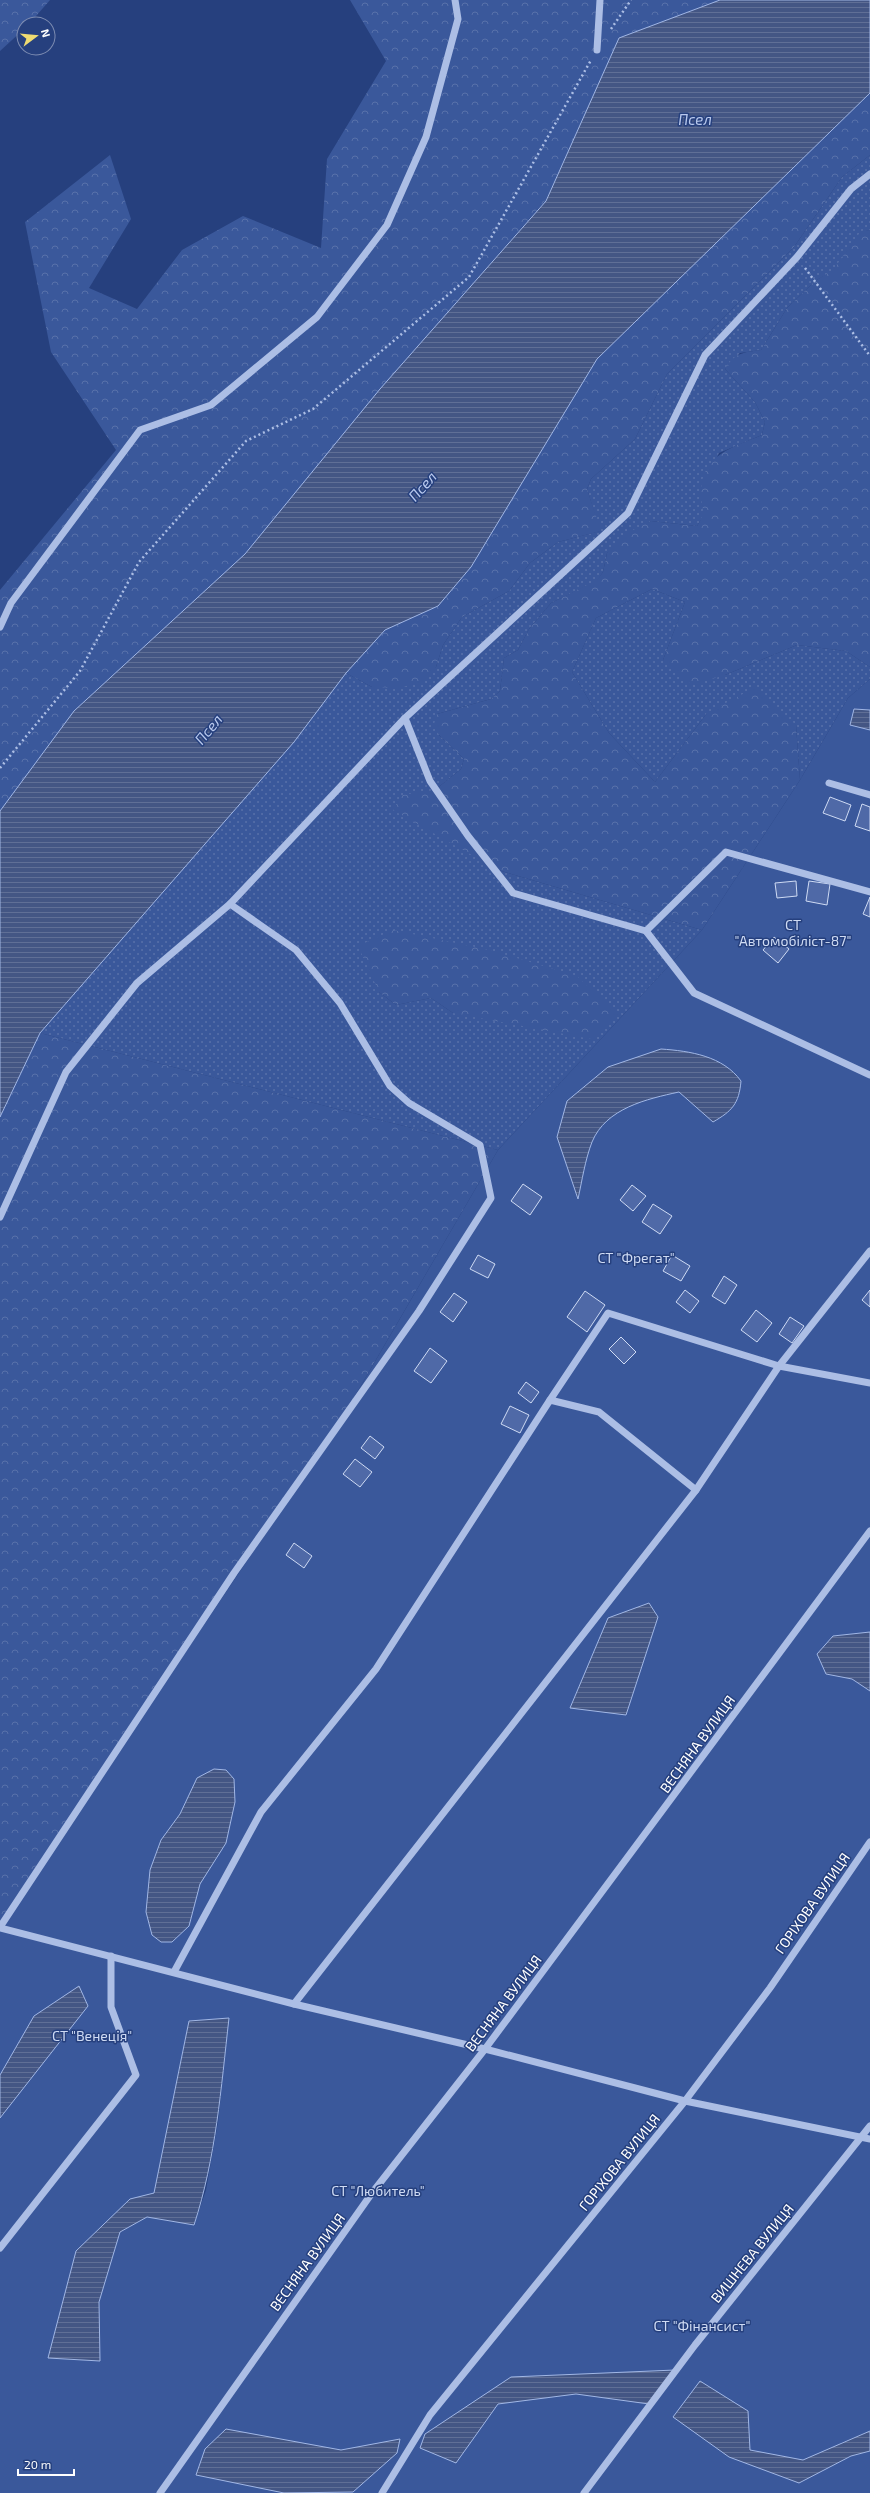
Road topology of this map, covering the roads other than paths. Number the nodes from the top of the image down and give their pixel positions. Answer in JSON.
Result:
{"nodes":[{"id":1,"x":455,"y":0,"type":"edge"},
{"id":2,"x":600,"y":0,"type":"edge"},
{"id":3,"x":596,"y":50,"type":"road end"},
{"id":4,"x":870,"y":174,"type":"edge"},
{"id":5,"x":0,"y":627,"type":"edge"},
{"id":6,"x":405,"y":718,"type":"junction"},
{"id":7,"x":829,"y":783,"type":"dead end"},
{"id":8,"x":870,"y":795,"type":"edge"},
{"id":9,"x":870,"y":892,"type":"edge"},
{"id":10,"x":230,"y":904,"type":"junction"},
{"id":11,"x":646,"y":931,"type":"junction"},
{"id":12,"x":870,"y":1075,"type":"edge"},
{"id":13,"x":0,"y":1217,"type":"edge"},
{"id":14,"x":870,"y":1251,"type":"edge"},
{"id":15,"x":779,"y":1366,"type":"junction"},
{"id":16,"x":870,"y":1383,"type":"edge"},
{"id":17,"x":550,"y":1400,"type":"junction"},
{"id":18,"x":696,"y":1490,"type":"junction"},
{"id":19,"x":870,"y":1531,"type":"edge"},
{"id":20,"x":870,"y":1842,"type":"edge"},
{"id":21,"x":0,"y":1927,"type":"edge"},
{"id":22,"x":112,"y":1956,"type":"junction"},
{"id":23,"x":174,"y":1972,"type":"junction"},
{"id":24,"x":294,"y":2004,"type":"junction"},
{"id":25,"x":485,"y":2049,"type":"junction"},
{"id":26,"x":685,"y":2101,"type":"junction"},
{"id":27,"x":870,"y":2126,"type":"edge"},
{"id":28,"x":860,"y":2137,"type":"junction"},
{"id":29,"x":870,"y":2139,"type":"edge"},
{"id":30,"x":0,"y":2248,"type":"edge"},
{"id":31,"x":160,"y":2493,"type":"edge"},
{"id":32,"x":382,"y":2493,"type":"edge"},
{"id":33,"x":584,"y":2493,"type":"edge"}],
"edges":[{"from":1,"to":5,"type":"street"},
{"from":2,"to":3,"type":"street"},
{"from":4,"to":6,"type":"street"},
{"from":6,"to":10,"type":"street"},
{"from":6,"to":11,"type":"street"},
{"from":7,"to":8,"type":"street"},
{"from":9,"to":11,"type":"street"},
{"from":10,"to":13,"type":"street"},
{"from":10,"to":21,"type":"street"},
{"from":11,"to":12,"type":"street"},
{"from":14,"to":15,"type":"street"},
{"from":15,"to":16,"type":"street"},
{"from":15,"to":17,"type":"street"},
{"from":15,"to":18,"type":"street"},
{"from":17,"to":18,"type":"street"},
{"from":17,"to":23,"type":"street"},
{"from":18,"to":24,"type":"street"},
{"from":19,"to":25,"type":"street","name":"ВЕСНЯНА ВУЛИЦЯ"},
{"from":20,"to":26,"type":"street","name":"ГОРІХОВА ВУЛИЦЯ"},
{"from":21,"to":22,"type":"street"},
{"from":22,"to":23,"type":"street"},
{"from":22,"to":30,"type":"street"},
{"from":23,"to":24,"type":"street"},
{"from":24,"to":25,"type":"street"},
{"from":25,"to":26,"type":"street"},
{"from":25,"to":31,"type":"street","name":"ВЕСНЯНА ВУЛИЦЯ"},
{"from":26,"to":28,"type":"street"},
{"from":26,"to":32,"type":"street","name":"ГОРІХОВА ВУЛИЦЯ"},
{"from":27,"to":28,"type":"street","name":"ВИШНЕВА ВУЛИЦЯ"},
{"from":28,"to":29,"type":"street"},
{"from":28,"to":33,"type":"street","name":"ВИШНЕВА ВУЛИЦЯ"}]}
